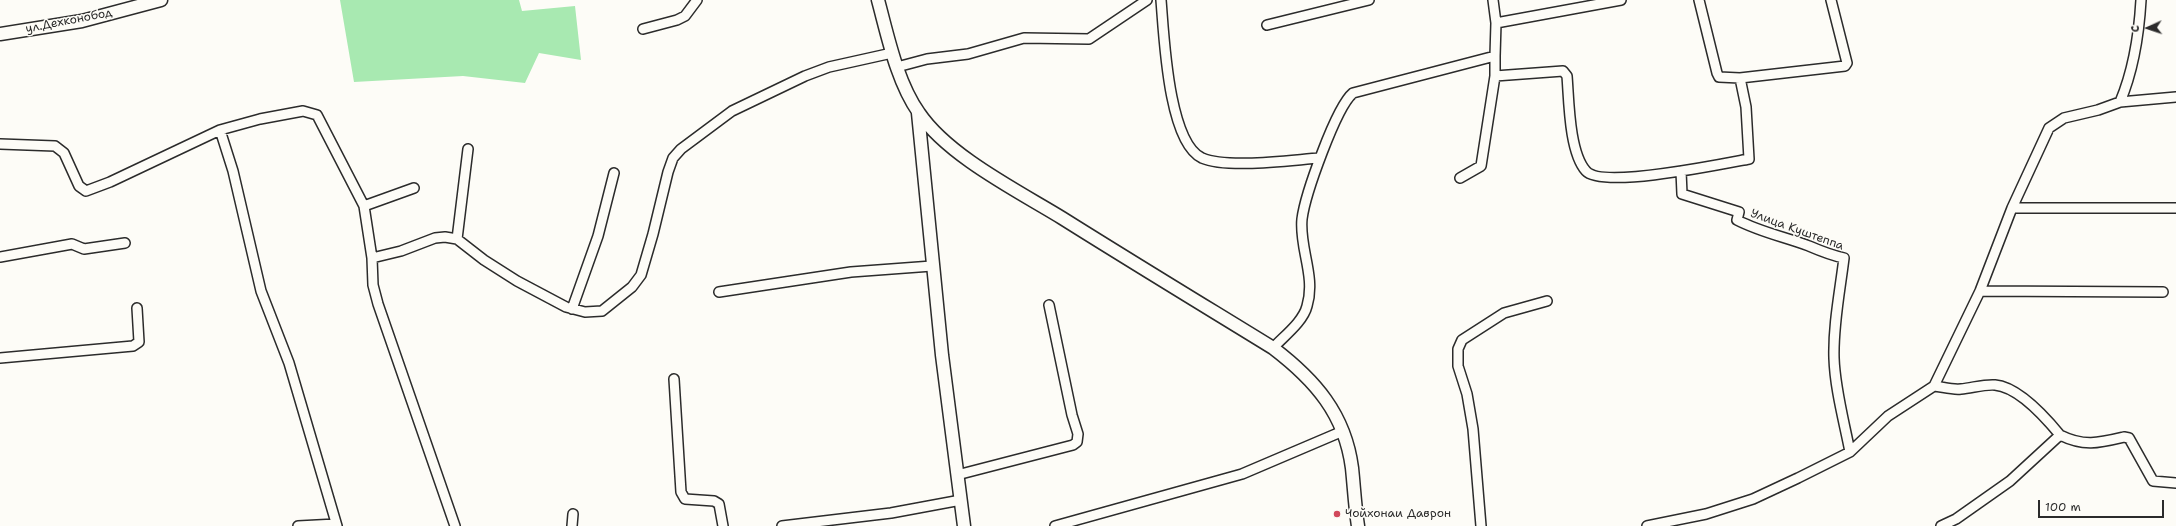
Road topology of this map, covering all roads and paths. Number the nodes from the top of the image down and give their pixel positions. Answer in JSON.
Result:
{"nodes":[{"id":1,"x":161,"y":0,"type":"edge"},
{"id":2,"x":697,"y":0,"type":"edge"},
{"id":3,"x":878,"y":0,"type":"edge"},
{"id":4,"x":1147,"y":0,"type":"edge"},
{"id":5,"x":1160,"y":0,"type":"edge"},
{"id":6,"x":1369,"y":0,"type":"edge"},
{"id":7,"x":1493,"y":0,"type":"edge"},
{"id":8,"x":1699,"y":0,"type":"edge"},
{"id":9,"x":1831,"y":0,"type":"edge"},
{"id":10,"x":2141,"y":0,"type":"edge"},
{"id":11,"x":1616,"y":1,"type":"edge"},
{"id":12,"x":1496,"y":23,"type":"junction"},
{"id":13,"x":1267,"y":25,"type":"dead end"},
{"id":14,"x":643,"y":29,"type":"dead end"},
{"id":15,"x":0,"y":34,"type":"edge"},
{"id":16,"x":892,"y":53,"type":"junction"},
{"id":17,"x":1495,"y":56,"type":"junction"},
{"id":18,"x":897,"y":67,"type":"junction"},
{"id":19,"x":1495,"y":76,"type":"junction"},
{"id":20,"x":1740,"y":78,"type":"junction"},
{"id":21,"x":2176,"y":97,"type":"edge"},
{"id":22,"x":2120,"y":102,"type":"junction"},
{"id":23,"x":918,"y":113,"type":"junction"},
{"id":24,"x":220,"y":130,"type":"junction"},
{"id":25,"x":0,"y":144,"type":"edge"},
{"id":26,"x":468,"y":149,"type":"dead end"},
{"id":27,"x":1320,"y":158,"type":"junction"},
{"id":28,"x":1681,"y":171,"type":"junction"},
{"id":29,"x":614,"y":172,"type":"dead end"},
{"id":30,"x":1460,"y":178,"type":"dead end"},
{"id":31,"x":414,"y":188,"type":"dead end"},
{"id":32,"x":364,"y":206,"type":"junction"},
{"id":33,"x":2012,"y":208,"type":"junction"},
{"id":34,"x":2176,"y":208,"type":"edge"},
{"id":35,"x":457,"y":239,"type":"junction"},
{"id":36,"x":125,"y":243,"type":"dead end"},
{"id":37,"x":0,"y":257,"type":"edge"},
{"id":38,"x":372,"y":258,"type":"junction"},
{"id":39,"x":932,"y":266,"type":"junction"},
{"id":40,"x":1980,"y":291,"type":"junction"},
{"id":41,"x":719,"y":292,"type":"dead end"},
{"id":42,"x":2163,"y":292,"type":"dead end"},
{"id":43,"x":1547,"y":301,"type":"dead end"},
{"id":44,"x":1049,"y":305,"type":"dead end"},
{"id":45,"x":137,"y":308,"type":"dead end"},
{"id":46,"x":572,"y":309,"type":"junction"},
{"id":47,"x":1273,"y":348,"type":"junction"},
{"id":48,"x":0,"y":358,"type":"edge"},
{"id":49,"x":674,"y":378,"type":"dead end"},
{"id":50,"x":1934,"y":386,"type":"junction"},
{"id":51,"x":1343,"y":431,"type":"junction"},
{"id":52,"x":2060,"y":436,"type":"junction"},
{"id":53,"x":1850,"y":452,"type":"junction"},
{"id":54,"x":957,"y":475,"type":"junction"},
{"id":55,"x":2176,"y":483,"type":"edge"},
{"id":56,"x":961,"y":500,"type":"junction"},
{"id":57,"x":573,"y":514,"type":"dead end"},
{"id":58,"x":336,"y":525,"type":"edge"},
{"id":59,"x":298,"y":526,"type":"edge"},
{"id":60,"x":455,"y":526,"type":"edge"},
{"id":61,"x":572,"y":526,"type":"edge"},
{"id":62,"x":722,"y":526,"type":"edge"},
{"id":63,"x":782,"y":526,"type":"edge"},
{"id":64,"x":964,"y":526,"type":"edge"},
{"id":65,"x":1055,"y":526,"type":"edge"},
{"id":66,"x":1358,"y":526,"type":"edge"},
{"id":67,"x":1481,"y":526,"type":"edge"},
{"id":68,"x":1647,"y":526,"type":"edge"},
{"id":69,"x":1941,"y":526,"type":"edge"}],
"edges":[{"from":1,"to":15,"type":"main road","name":"ул.Дехконобод"},
{"from":2,"to":14,"type":"street"},
{"from":3,"to":16,"type":"main road"},
{"from":4,"to":18,"type":"street"},
{"from":5,"to":27,"type":"street"},
{"from":6,"to":13,"type":"street"},
{"from":7,"to":12,"type":"street"},
{"from":8,"to":20,"type":"street"},
{"from":9,"to":20,"type":"street"},
{"from":10,"to":22,"type":"street"},
{"from":11,"to":12,"type":"street"},
{"from":12,"to":17,"type":"street"},
{"from":16,"to":18,"type":"main road"},
{"from":16,"to":46,"type":"street"},
{"from":17,"to":19,"type":"street"},
{"from":17,"to":27,"type":"street"},
{"from":18,"to":23,"type":"main road"},
{"from":19,"to":28,"type":"street"},
{"from":19,"to":30,"type":"street"},
{"from":20,"to":28,"type":"street"},
{"from":21,"to":22,"type":"street"},
{"from":22,"to":33,"type":"street"},
{"from":23,"to":39,"type":"main road"},
{"from":23,"to":47,"type":"main road"},
{"from":24,"to":25,"type":"street"},
{"from":24,"to":32,"type":"street"},
{"from":24,"to":58,"type":"street"},
{"from":26,"to":35,"type":"street"},
{"from":27,"to":47,"type":"street"},
{"from":28,"to":53,"type":"street","name":"Улица Куштеппа"},
{"from":29,"to":46,"type":"street"},
{"from":31,"to":32,"type":"street"},
{"from":32,"to":38,"type":"street"},
{"from":33,"to":34,"type":"street"},
{"from":33,"to":40,"type":"street"},
{"from":35,"to":38,"type":"street"},
{"from":35,"to":46,"type":"street"},
{"from":36,"to":37,"type":"street"},
{"from":38,"to":60,"type":"street"},
{"from":39,"to":41,"type":"street"},
{"from":39,"to":54,"type":"main road"},
{"from":40,"to":42,"type":"street"},
{"from":40,"to":50,"type":"street"},
{"from":43,"to":67,"type":"street"},
{"from":44,"to":54,"type":"street"},
{"from":45,"to":48,"type":"street"},
{"from":47,"to":51,"type":"main road"},
{"from":49,"to":62,"type":"street"},
{"from":50,"to":52,"type":"street"},
{"from":50,"to":53,"type":"street"},
{"from":51,"to":65,"type":"street"},
{"from":51,"to":66,"type":"main road"},
{"from":52,"to":55,"type":"street"},
{"from":52,"to":69,"type":"street"},
{"from":53,"to":68,"type":"street"},
{"from":54,"to":56,"type":"main road"},
{"from":56,"to":63,"type":"street"},
{"from":56,"to":64,"type":"main road"},
{"from":57,"to":61,"type":"street"},
{"from":58,"to":59,"type":"street"}]}
